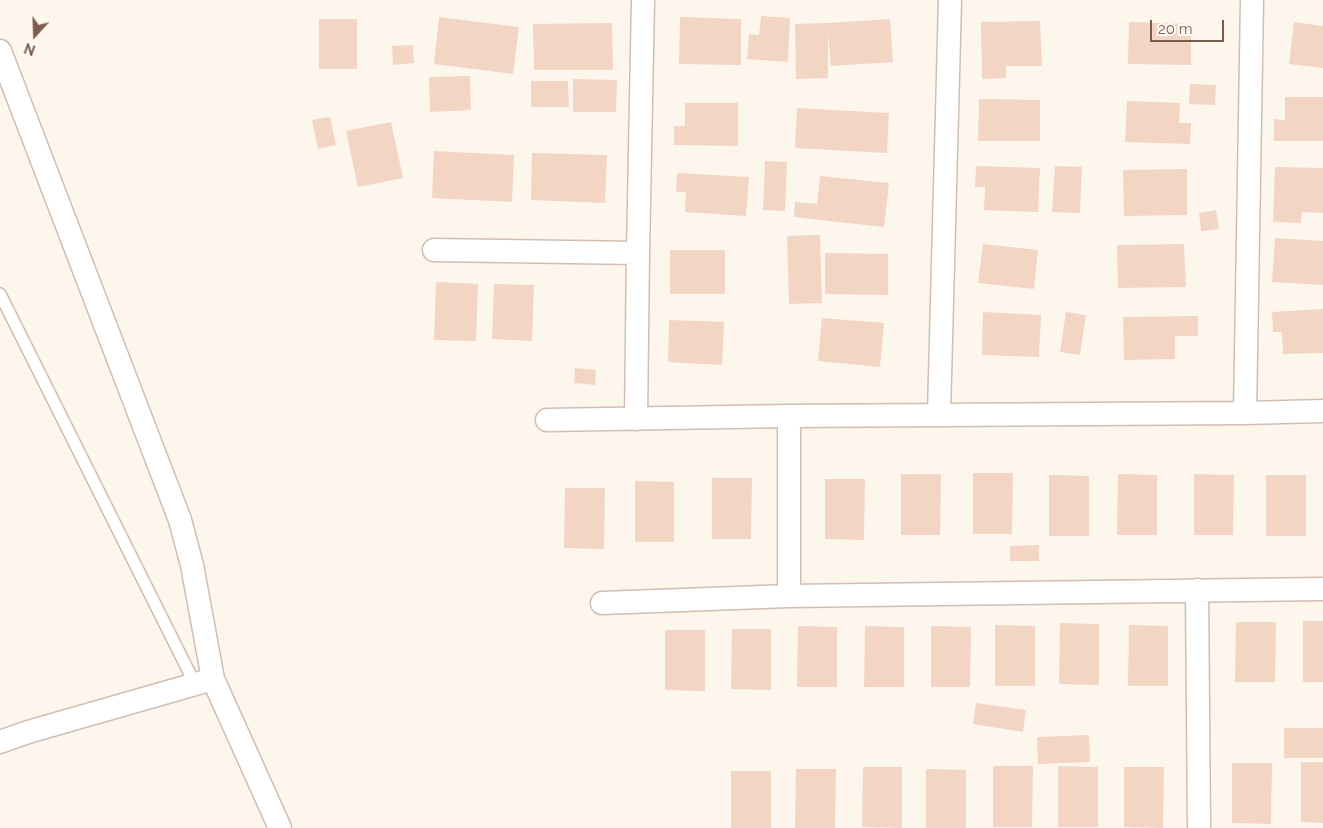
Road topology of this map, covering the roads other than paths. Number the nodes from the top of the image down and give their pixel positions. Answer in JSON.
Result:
{"nodes":[{"id":1,"x":643,"y":0,"type":"edge"},
{"id":2,"x":950,"y":0,"type":"edge"},
{"id":3,"x":1252,"y":0,"type":"edge"},
{"id":4,"x":0,"y":51,"type":"edge"},
{"id":5,"x":434,"y":250,"type":"dead end"},
{"id":6,"x":638,"y":253,"type":"junction"},
{"id":7,"x":0,"y":294,"type":"edge"},
{"id":8,"x":1323,"y":412,"type":"edge"},
{"id":9,"x":1245,"y":413,"type":"junction"},
{"id":10,"x":939,"y":414,"type":"junction"},
{"id":11,"x":789,"y":416,"type":"junction"},
{"id":12,"x":636,"y":419,"type":"junction"},
{"id":13,"x":548,"y":420,"type":"dead end"},
{"id":14,"x":1323,"y":589,"type":"edge"},
{"id":15,"x":1197,"y":590,"type":"junction"},
{"id":16,"x":789,"y":596,"type":"junction"},
{"id":17,"x":602,"y":603,"type":"dead end"},
{"id":18,"x":204,"y":682,"type":"junction"},
{"id":19,"x":0,"y":742,"type":"edge"},
{"id":20,"x":280,"y":828,"type":"edge"},
{"id":21,"x":1199,"y":828,"type":"edge"}],
"edges":[{"from":1,"to":6,"type":"street"},
{"from":2,"to":10,"type":"street"},
{"from":3,"to":9,"type":"street"},
{"from":4,"to":18,"type":"street"},
{"from":5,"to":6,"type":"street"},
{"from":6,"to":12,"type":"street"},
{"from":7,"to":18,"type":"lane"},
{"from":8,"to":9,"type":"street"},
{"from":9,"to":10,"type":"street"},
{"from":10,"to":11,"type":"street"},
{"from":11,"to":12,"type":"street"},
{"from":11,"to":16,"type":"street"},
{"from":12,"to":13,"type":"street"},
{"from":14,"to":15,"type":"street"},
{"from":15,"to":16,"type":"street"},
{"from":15,"to":21,"type":"street"},
{"from":16,"to":17,"type":"street"},
{"from":18,"to":19,"type":"street"},
{"from":18,"to":20,"type":"street"}]}
